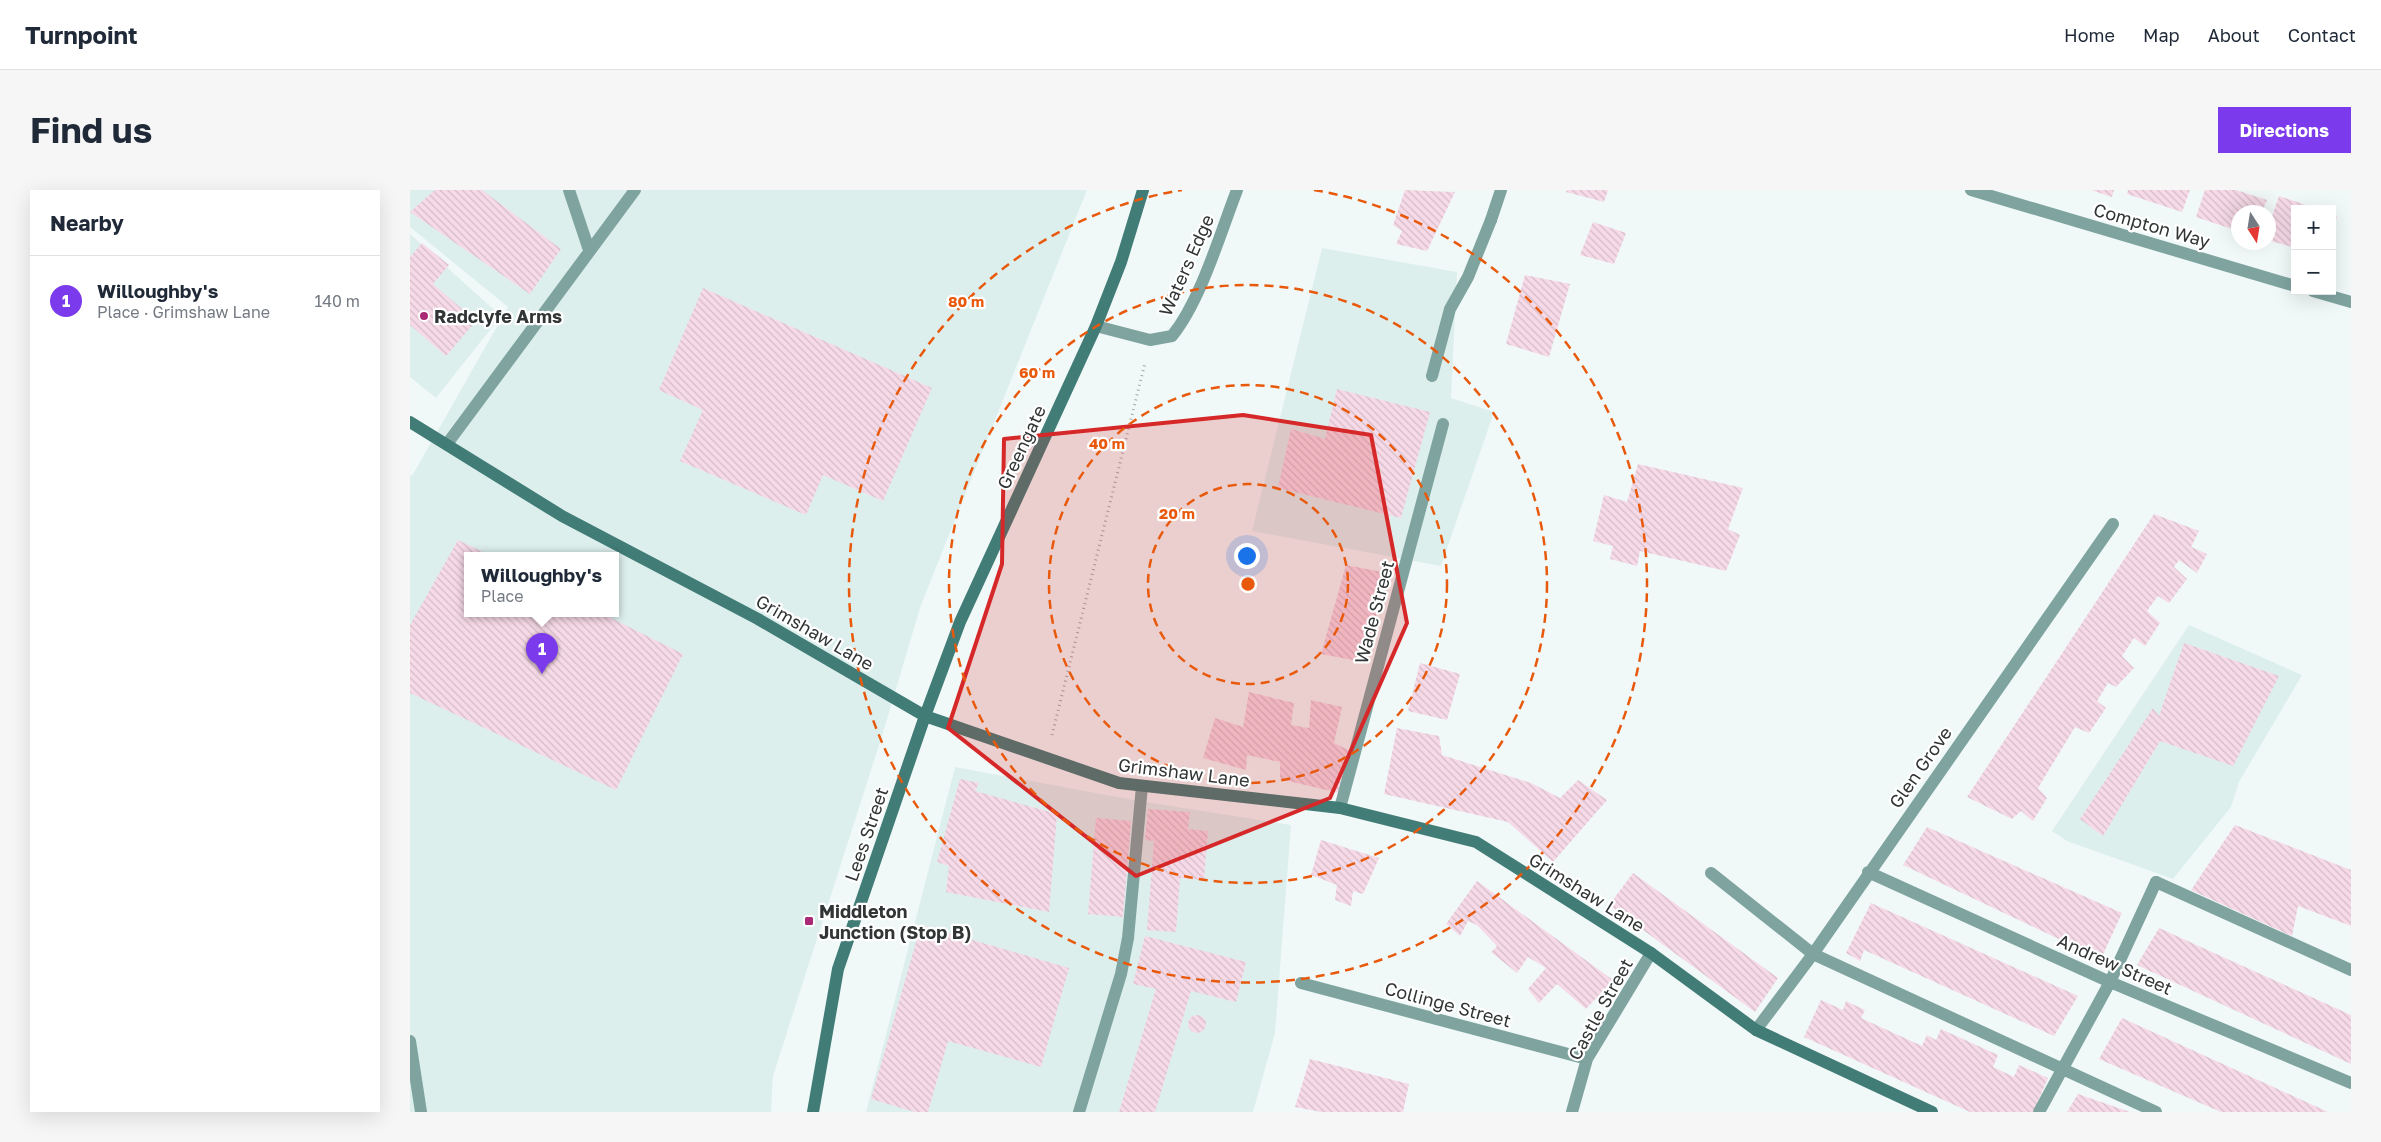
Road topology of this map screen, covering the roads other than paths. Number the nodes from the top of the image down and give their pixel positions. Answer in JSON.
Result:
{"nodes":[{"id":1,"x":569,"y":190,"type":"edge"},
{"id":2,"x":635,"y":190,"type":"edge"},
{"id":3,"x":1143,"y":190,"type":"edge"},
{"id":4,"x":1238,"y":190,"type":"edge"},
{"id":5,"x":1501,"y":190,"type":"edge"},
{"id":6,"x":1971,"y":190,"type":"edge"},
{"id":7,"x":589,"y":250,"type":"junction"},
{"id":8,"x":2291,"y":285,"type":"edge"},
{"id":9,"x":2327,"y":295,"type":"edge"},
{"id":10,"x":2351,"y":302,"type":"edge"},
{"id":11,"x":1096,"y":326,"type":"junction"},
{"id":12,"x":1432,"y":376,"type":"dead end"},
{"id":13,"x":410,"y":422,"type":"edge"},
{"id":14,"x":1443,"y":424,"type":"dead end"},
{"id":15,"x":447,"y":444,"type":"junction"},
{"id":16,"x":2112,"y":524,"type":"dead end"},
{"id":17,"x":926,"y":716,"type":"junction"},
{"id":18,"x":1142,"y":786,"type":"junction"},
{"id":19,"x":1340,"y":808,"type":"junction"},
{"id":20,"x":1868,"y":872,"type":"junction"},
{"id":21,"x":1711,"y":873,"type":"dead end"},
{"id":22,"x":1651,"y":953,"type":"junction"},
{"id":23,"x":1813,"y":954,"type":"junction"},
{"id":24,"x":2351,"y":970,"type":"edge"},
{"id":25,"x":1301,"y":982,"type":"dead end"},
{"id":26,"x":2110,"y":982,"type":"junction"},
{"id":27,"x":1756,"y":1030,"type":"junction"},
{"id":28,"x":410,"y":1041,"type":"edge"},
{"id":29,"x":1587,"y":1059,"type":"junction"},
{"id":30,"x":2062,"y":1070,"type":"junction"},
{"id":31,"x":2351,"y":1083,"type":"edge"},
{"id":32,"x":422,"y":1112,"type":"edge"},
{"id":33,"x":813,"y":1112,"type":"edge"},
{"id":34,"x":1079,"y":1112,"type":"edge"},
{"id":35,"x":1572,"y":1112,"type":"edge"},
{"id":36,"x":1932,"y":1112,"type":"edge"},
{"id":37,"x":2039,"y":1112,"type":"edge"},
{"id":38,"x":2156,"y":1112,"type":"edge"}],
"edges":[{"from":1,"to":7,"type":"street"},
{"from":2,"to":7,"type":"street"},
{"from":3,"to":11,"type":"main road","name":"Greengate"},
{"from":4,"to":11,"type":"street","name":"Waters Edge"},
{"from":5,"to":12,"type":"street"},
{"from":6,"to":8,"type":"street","name":"Compton Way"},
{"from":7,"to":15,"type":"street"},
{"from":9,"to":10,"type":"street"},
{"from":11,"to":17,"type":"main road","name":"Greengate"},
{"from":13,"to":15,"type":"main road","name":"Grimshaw Lane"},
{"from":14,"to":19,"type":"street","name":"Wade Street"},
{"from":15,"to":17,"type":"main road","name":"Grimshaw Lane"},
{"from":16,"to":20,"type":"street","name":"Glen Grove"},
{"from":17,"to":18,"type":"main road","name":"Grimshaw Lane"},
{"from":17,"to":33,"type":"main road","name":"Lees Street"},
{"from":18,"to":19,"type":"main road","name":"Grimshaw Lane"},
{"from":18,"to":34,"type":"street"},
{"from":19,"to":22,"type":"main road","name":"Grimshaw Lane"},
{"from":20,"to":23,"type":"street","name":"Glen Grove"},
{"from":20,"to":26,"type":"street","name":"Andrew Street"},
{"from":21,"to":23,"type":"street"},
{"from":22,"to":27,"type":"main road","name":"Grimshaw Lane"},
{"from":22,"to":29,"type":"street","name":"Castle Street"},
{"from":23,"to":27,"type":"street","name":"Glen Grove"},
{"from":23,"to":30,"type":"street"},
{"from":24,"to":26,"type":"street"},
{"from":25,"to":29,"type":"street","name":"Collinge Street"},
{"from":26,"to":30,"type":"street"},
{"from":26,"to":31,"type":"street","name":"Andrew Street"},
{"from":27,"to":36,"type":"main road","name":"Grimshaw Lane"},
{"from":28,"to":32,"type":"street"},
{"from":29,"to":35,"type":"street","name":"Castle Street"},
{"from":30,"to":37,"type":"street"},
{"from":30,"to":38,"type":"street"}]}
